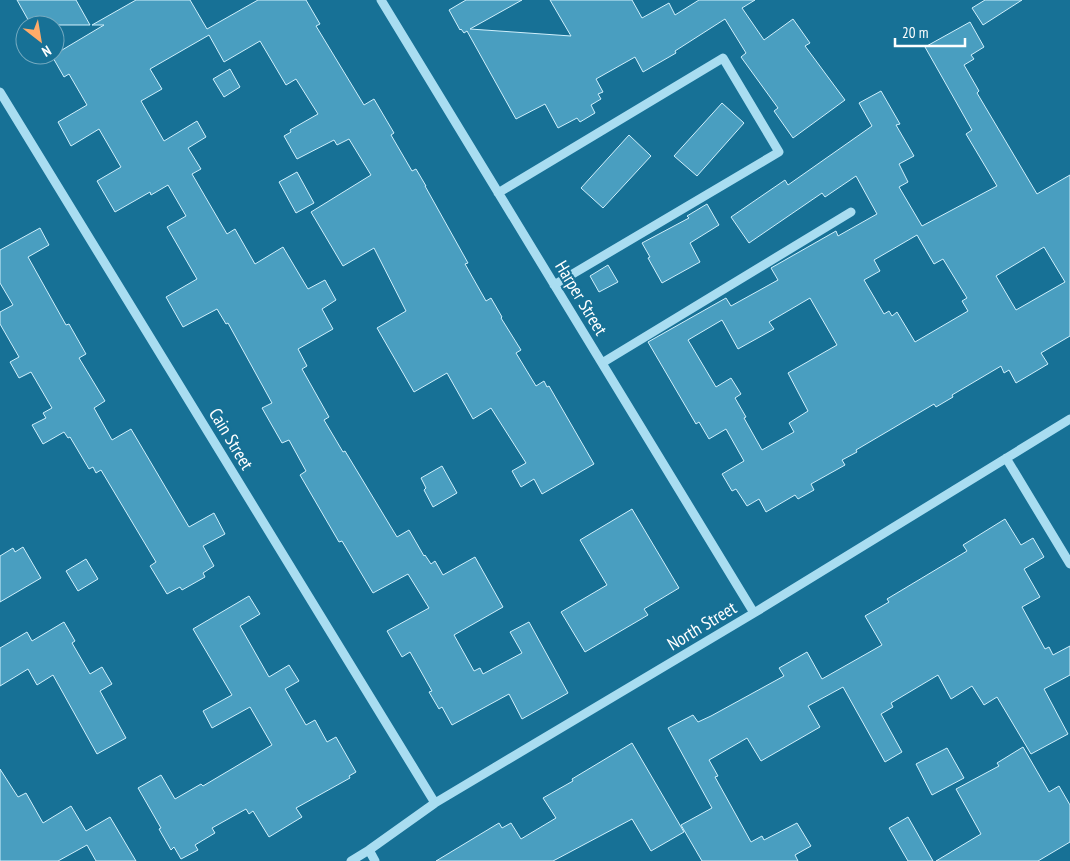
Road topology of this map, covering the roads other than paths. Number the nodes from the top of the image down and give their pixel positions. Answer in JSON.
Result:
{"nodes":[{"id":1,"x":381,"y":0,"type":"edge"},
{"id":2,"x":0,"y":92,"type":"edge"},
{"id":3,"x":498,"y":193,"type":"junction"},
{"id":4,"x":852,"y":212,"type":"dead end"},
{"id":5,"x":554,"y":285,"type":"junction"},
{"id":6,"x":602,"y":364,"type":"junction"},
{"id":7,"x":1070,"y":419,"type":"edge"},
{"id":8,"x":1006,"y":458,"type":"junction"},
{"id":9,"x":1070,"y":564,"type":"edge"},
{"id":10,"x":754,"y":613,"type":"junction"},
{"id":11,"x":435,"y":803,"type":"junction"},
{"id":12,"x":369,"y":850,"type":"junction"},
{"id":13,"x":351,"y":861,"type":"edge"},
{"id":14,"x":375,"y":861,"type":"edge"}],
"edges":[{"from":1,"to":3,"type":"street","name":"Harper Street"},
{"from":2,"to":11,"type":"street","name":"Cain Street"},
{"from":3,"to":5,"type":"street","name":"Harper Street"},
{"from":3,"to":5,"type":"street"},
{"from":4,"to":6,"type":"street"},
{"from":5,"to":6,"type":"street","name":"Harper Street"},
{"from":6,"to":10,"type":"street","name":"Harper Street"},
{"from":7,"to":8,"type":"street","name":"North Street"},
{"from":8,"to":9,"type":"street"},
{"from":8,"to":10,"type":"street","name":"North Street"},
{"from":10,"to":11,"type":"street","name":"North Street"},
{"from":11,"to":12,"type":"street","name":"North Street"},
{"from":12,"to":13,"type":"street","name":"North Street"},
{"from":12,"to":14,"type":"street"}]}
